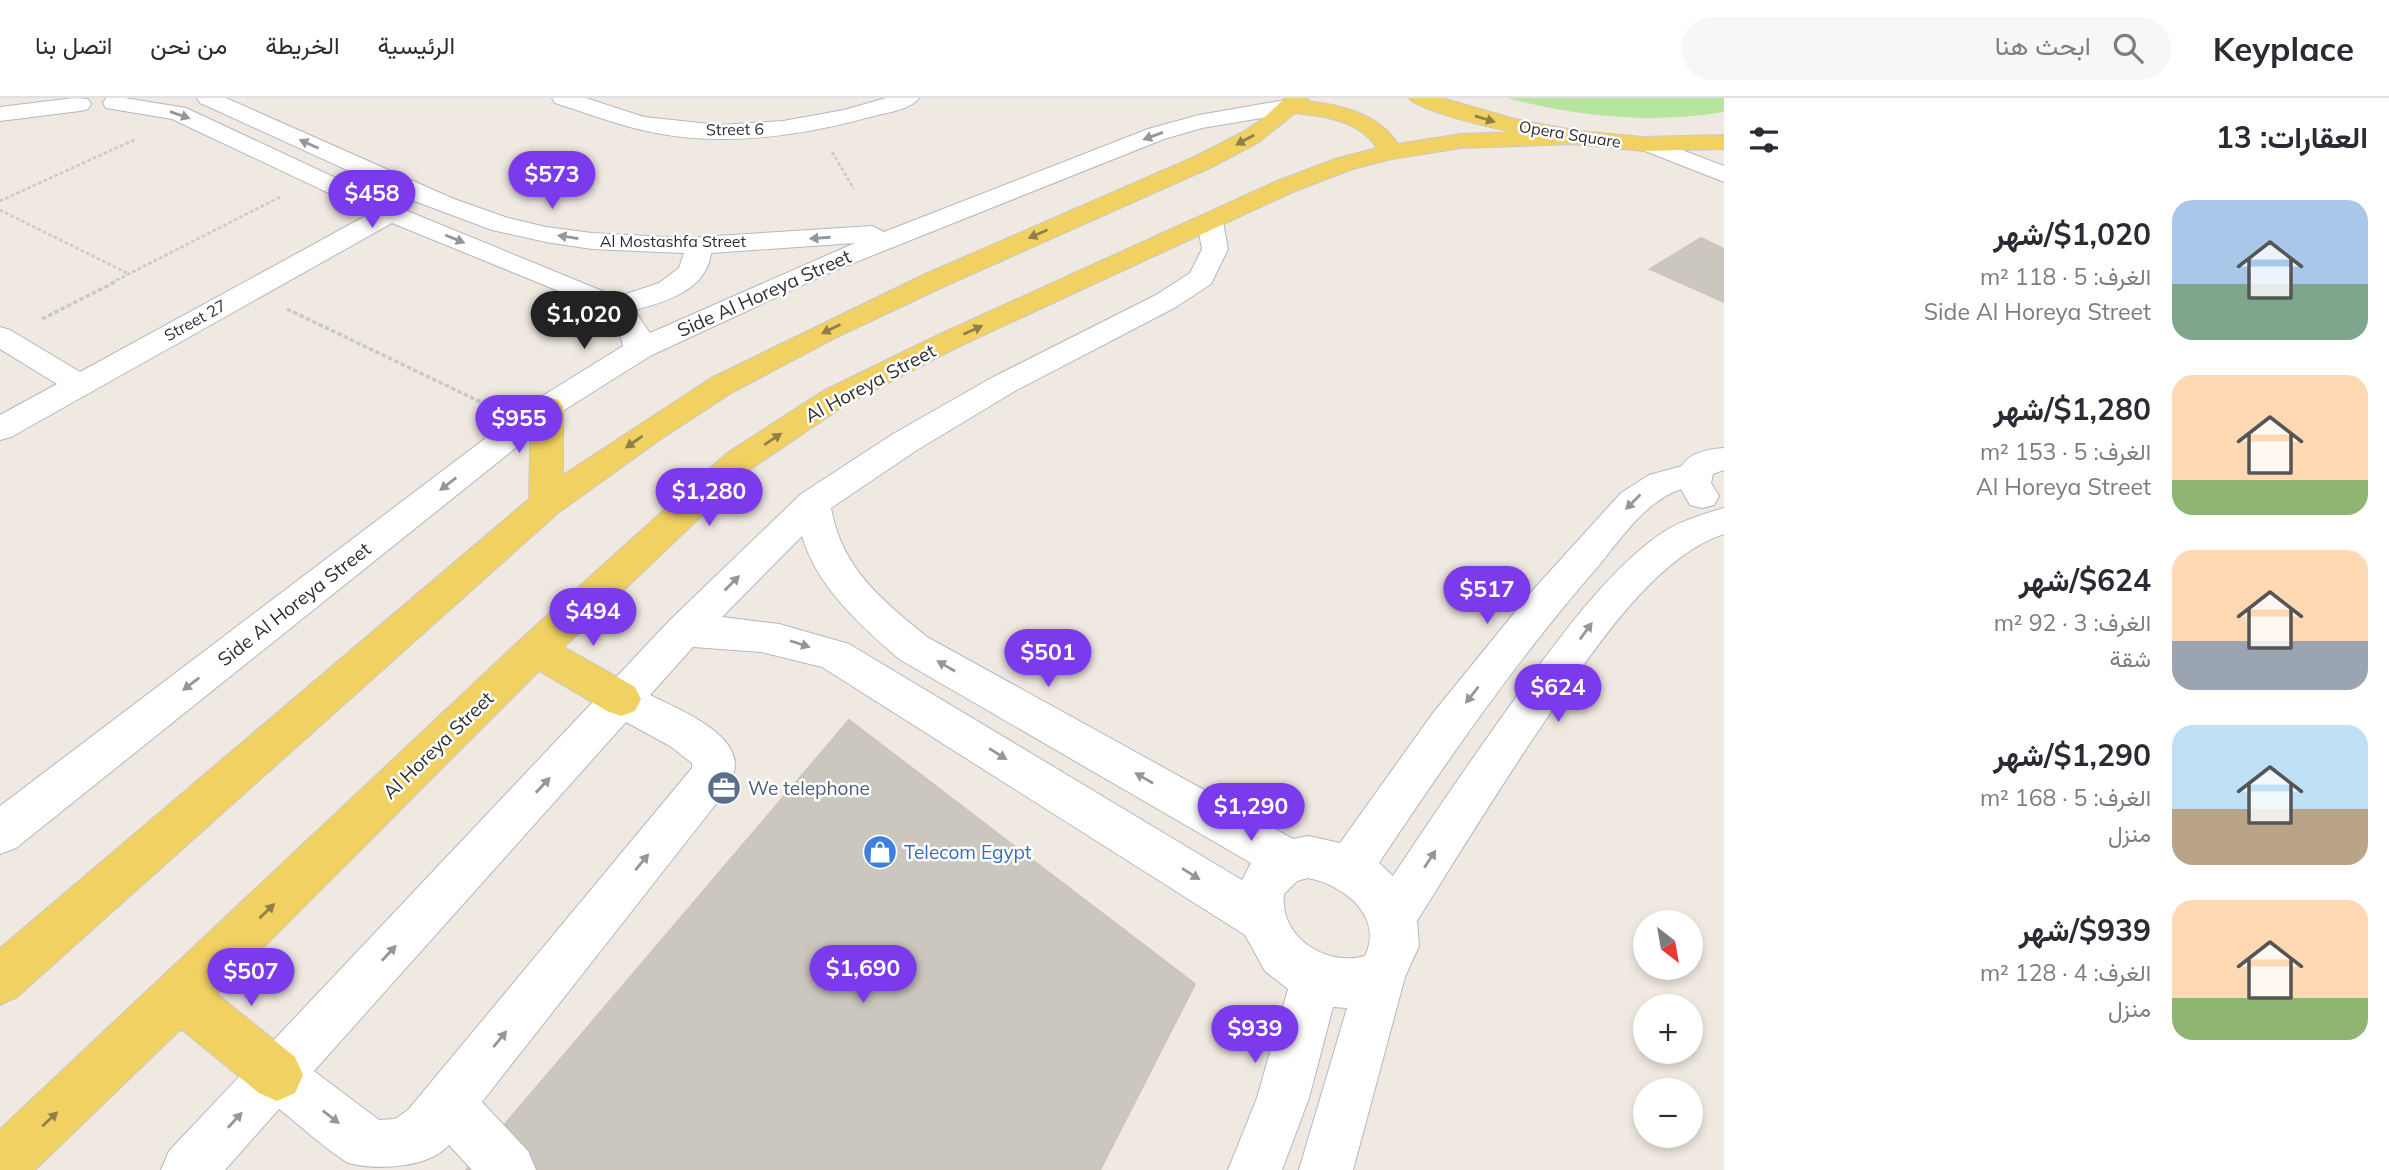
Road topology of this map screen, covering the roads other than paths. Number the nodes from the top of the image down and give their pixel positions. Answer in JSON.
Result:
{"nodes":[{"id":1,"x":208,"y":98,"type":"edge"},
{"id":2,"x":563,"y":98,"type":"edge"},
{"id":3,"x":908,"y":98,"type":"edge"},
{"id":4,"x":1420,"y":98,"type":"edge"},
{"id":5,"x":124,"y":100,"type":"edge"},
{"id":6,"x":71,"y":101,"type":"edge"},
{"id":7,"x":1294,"y":102,"type":"edge"},
{"id":8,"x":0,"y":114,"type":"edge"},
{"id":9,"x":1574,"y":137,"type":"junction"},
{"id":10,"x":1724,"y":142,"type":"edge"},
{"id":11,"x":1648,"y":144,"type":"junction"},
{"id":12,"x":1391,"y":152,"type":"junction"},
{"id":13,"x":1724,"y":175,"type":"edge"},
{"id":14,"x":391,"y":213,"type":"junction"},
{"id":15,"x":1210,"y":222,"type":"junction"},
{"id":16,"x":912,"y":230,"type":"junction"},
{"id":17,"x":699,"y":244,"type":"junction"},
{"id":18,"x":612,"y":306,"type":"junction"},
{"id":19,"x":2,"y":337,"type":"edge"},
{"id":20,"x":639,"y":349,"type":"junction"},
{"id":21,"x":78,"y":384,"type":"junction"},
{"id":22,"x":537,"y":415,"type":"junction"},
{"id":23,"x":0,"y":429,"type":"edge"},
{"id":24,"x":1716,"y":457,"type":"edge"},
{"id":25,"x":813,"y":503,"type":"junction"},
{"id":26,"x":545,"y":504,"type":"junction"},
{"id":27,"x":1724,"y":515,"type":"edge"},
{"id":28,"x":1724,"y":521,"type":"edge"},
{"id":29,"x":684,"y":631,"type":"junction"},
{"id":30,"x":535,"y":650,"type":"junction"},
{"id":31,"x":621,"y":699,"type":"junction"},
{"id":32,"x":0,"y":833,"type":"edge"},
{"id":33,"x":1288,"y":860,"type":"junction"},
{"id":34,"x":1349,"y":868,"type":"junction"},
{"id":35,"x":1393,"y":916,"type":"junction"},
{"id":36,"x":1261,"y":918,"type":"junction"},
{"id":37,"x":1382,"y":973,"type":"junction"},
{"id":38,"x":1316,"y":978,"type":"junction"},
{"id":39,"x":0,"y":980,"type":"edge"},
{"id":40,"x":180,"y":996,"type":"junction"},
{"id":41,"x":277,"y":1075,"type":"junction"},
{"id":42,"x":447,"y":1104,"type":"junction"},
{"id":43,"x":0,"y":1166,"type":"edge"},
{"id":44,"x":188,"y":1170,"type":"edge"},
{"id":45,"x":509,"y":1170,"type":"edge"},
{"id":46,"x":1255,"y":1170,"type":"edge"},
{"id":47,"x":1326,"y":1170,"type":"edge"}],
"edges":[{"from":17,"to":1,"type":"street","name":"Al Mostashfa Street","one_way":true},
{"from":2,"to":3,"type":"street","name":"Street 6"},
{"from":4,"to":9,"type":"main road","name":"Opera Square","one_way":true},
{"from":5,"to":6,"type":"street"},
{"from":5,"to":14,"type":"street","one_way":true},
{"from":6,"to":8,"type":"street"},
{"from":7,"to":12,"type":"main road"},
{"from":7,"to":16,"type":"street","name":"Side Al Horeya Street","one_way":true},
{"from":7,"to":26,"type":"main road","one_way":true},
{"from":9,"to":11,"type":"main road","name":"Opera Square"},
{"from":9,"to":12,"type":"main road","name":"Al Horeya Street"},
{"from":10,"to":11,"type":"main road","name":"Opera Square"},
{"from":11,"to":13,"type":"street"},
{"from":12,"to":15,"type":"main road","name":"Al Horeya Street"},
{"from":14,"to":18,"type":"street","one_way":true},
{"from":14,"to":21,"type":"street","name":"Street 27"},
{"from":15,"to":25,"type":"street"},
{"from":30,"to":15,"type":"main road","name":"Al Horeya Street","one_way":true},
{"from":16,"to":17,"type":"street","name":"Al Mostashfa Street","one_way":true},
{"from":16,"to":20,"type":"street","name":"Side Al Horeya Street"},
{"from":17,"to":18,"type":"street"},
{"from":18,"to":20,"type":"street"},
{"from":19,"to":21,"type":"street"},
{"from":20,"to":22,"type":"street","name":"Side Al Horeya Street"},
{"from":21,"to":23,"type":"street","name":"Street 27"},
{"from":22,"to":26,"type":"main road"},
{"from":22,"to":32,"type":"street","name":"Side Al Horeya Street","one_way":true},
{"from":24,"to":27,"type":"street"},
{"from":24,"to":34,"type":"street","one_way":true},
{"from":29,"to":25,"type":"street","one_way":true},
{"from":33,"to":25,"type":"street","one_way":true},
{"from":26,"to":39,"type":"main road"},
{"from":35,"to":28,"type":"street","one_way":true},
{"from":29,"to":31,"type":"street"},
{"from":29,"to":36,"type":"street","one_way":true},
{"from":30,"to":31,"type":"main road"},
{"from":40,"to":30,"type":"main road","name":"Al Horeya Street","one_way":true},
{"from":41,"to":31,"type":"street","one_way":true},
{"from":42,"to":31,"type":"street","one_way":true},
{"from":33,"to":34,"type":"street"},
{"from":33,"to":36,"type":"street"},
{"from":34,"to":35,"type":"street"},
{"from":35,"to":37,"type":"street"},
{"from":36,"to":38,"type":"street"},
{"from":37,"to":38,"type":"street"},
{"from":37,"to":47,"type":"street"},
{"from":38,"to":46,"type":"street"},
{"from":40,"to":41,"type":"main road"},
{"from":43,"to":40,"type":"main road","name":"Al Horeya Street","one_way":true},
{"from":41,"to":42,"type":"street","one_way":true},
{"from":44,"to":41,"type":"street","one_way":true},
{"from":42,"to":45,"type":"street"}]}
